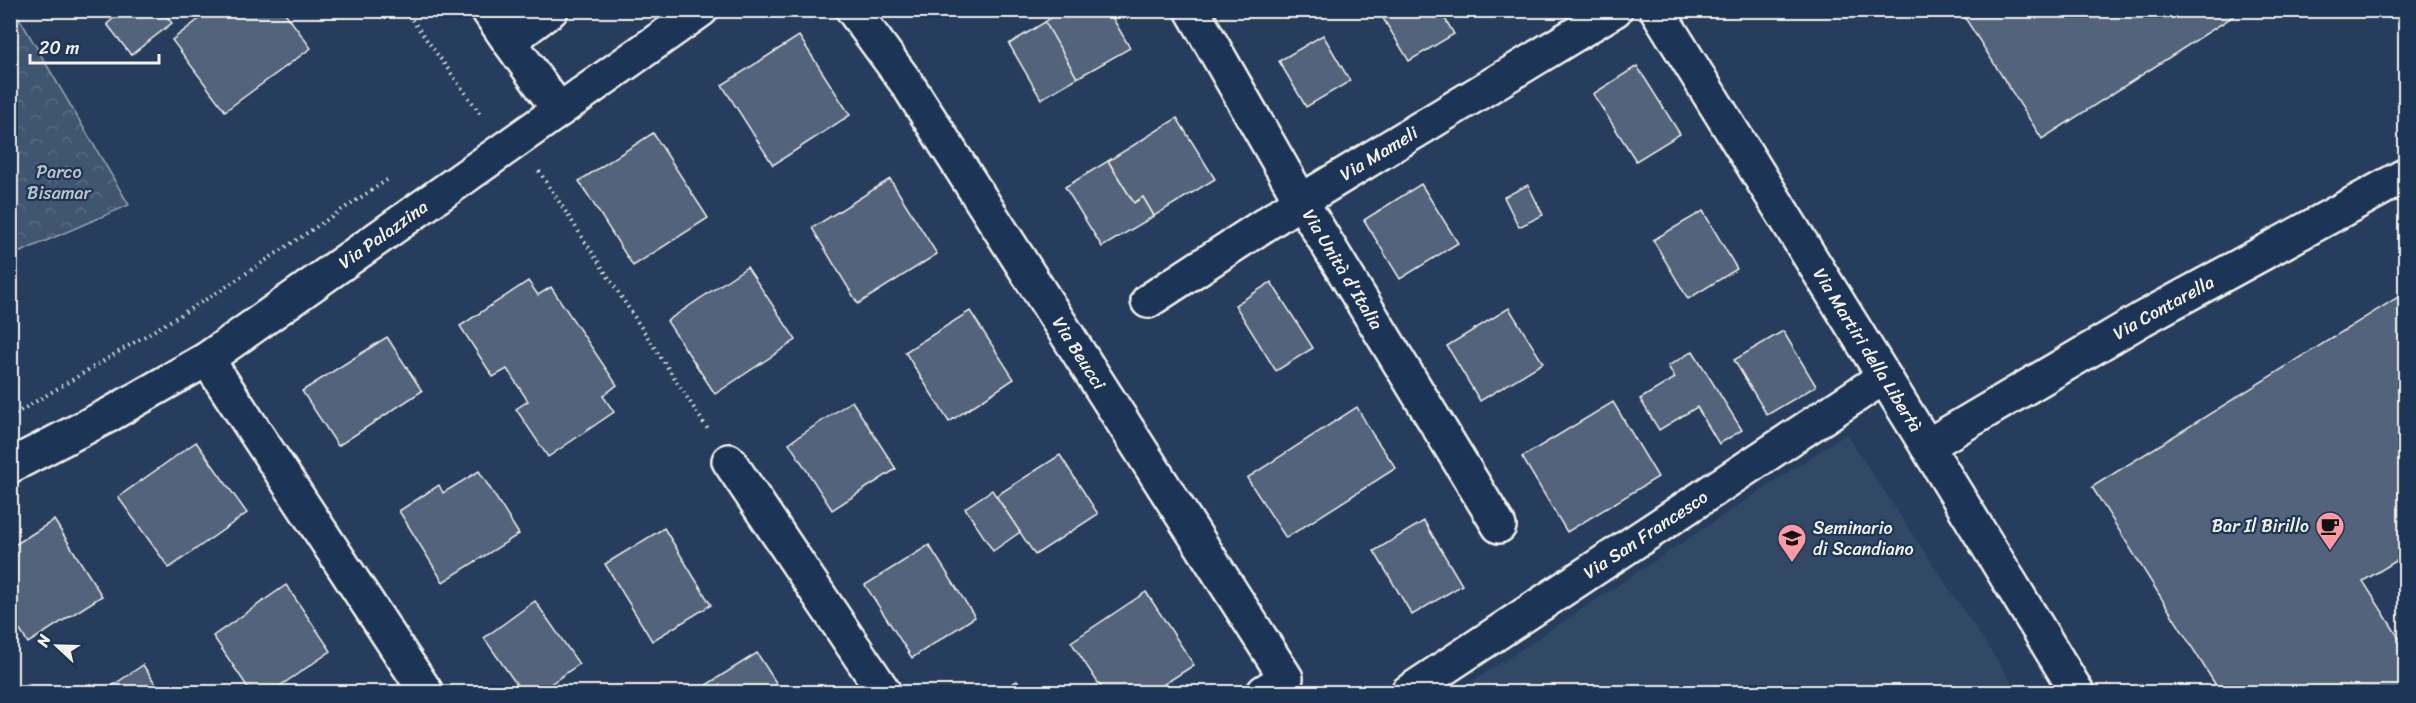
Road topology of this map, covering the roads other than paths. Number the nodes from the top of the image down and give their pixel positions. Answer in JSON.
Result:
{"nodes":[{"id":1,"x":488,"y":10,"type":"edge"},
{"id":2,"x":551,"y":10,"type":"edge"},
{"id":3,"x":701,"y":10,"type":"edge"},
{"id":4,"x":853,"y":10,"type":"edge"},
{"id":5,"x":1192,"y":10,"type":"edge"},
{"id":6,"x":1615,"y":10,"type":"edge"},
{"id":7,"x":1657,"y":10,"type":"edge"},
{"id":8,"x":509,"y":41,"type":"junction"},
{"id":9,"x":559,"y":110,"type":"junction"},
{"id":10,"x":2406,"y":175,"type":"edge"},
{"id":11,"x":1301,"y":201,"type":"junction"},
{"id":12,"x":1148,"y":301,"type":"dead end"},
{"id":13,"x":207,"y":359,"type":"junction"},
{"id":14,"x":1884,"y":377,"type":"junction"},
{"id":15,"x":1927,"y":446,"type":"junction"},
{"id":16,"x":729,"y":461,"type":"road end"},
{"id":17,"x":10,"y":466,"type":"edge"},
{"id":18,"x":1498,"y":526,"type":"dead end"},
{"id":19,"x":426,"y":693,"type":"edge"},
{"id":20,"x":884,"y":693,"type":"edge"},
{"id":21,"x":1264,"y":693,"type":"edge"},
{"id":22,"x":1408,"y":693,"type":"edge"},
{"id":23,"x":2077,"y":693,"type":"edge"}],
"edges":[{"from":1,"to":8,"type":"street"},
{"from":2,"to":8,"type":"street"},
{"from":3,"to":9,"type":"street","name":"Via Palazzina"},
{"from":4,"to":21,"type":"street","name":"Via Beucci"},
{"from":5,"to":11,"type":"street","name":"Via Unità d'Italia"},
{"from":6,"to":11,"type":"street","name":"Via Mameli"},
{"from":7,"to":14,"type":"street","name":"Via Martiri della Libertà"},
{"from":8,"to":9,"type":"street"},
{"from":9,"to":13,"type":"street","name":"Via Palazzina"},
{"from":10,"to":15,"type":"street","name":"Via Contarella"},
{"from":11,"to":12,"type":"street","name":"Via Mameli"},
{"from":11,"to":18,"type":"street","name":"Via Unità d'Italia"},
{"from":13,"to":17,"type":"street","name":"Via Palazzina"},
{"from":13,"to":19,"type":"street"},
{"from":14,"to":15,"type":"street","name":"Via Martiri della Libertà"},
{"from":14,"to":22,"type":"street","name":"Via San Francesco"},
{"from":15,"to":23,"type":"street","name":"Via Martiri della Libertà"},
{"from":16,"to":20,"type":"street"}]}
